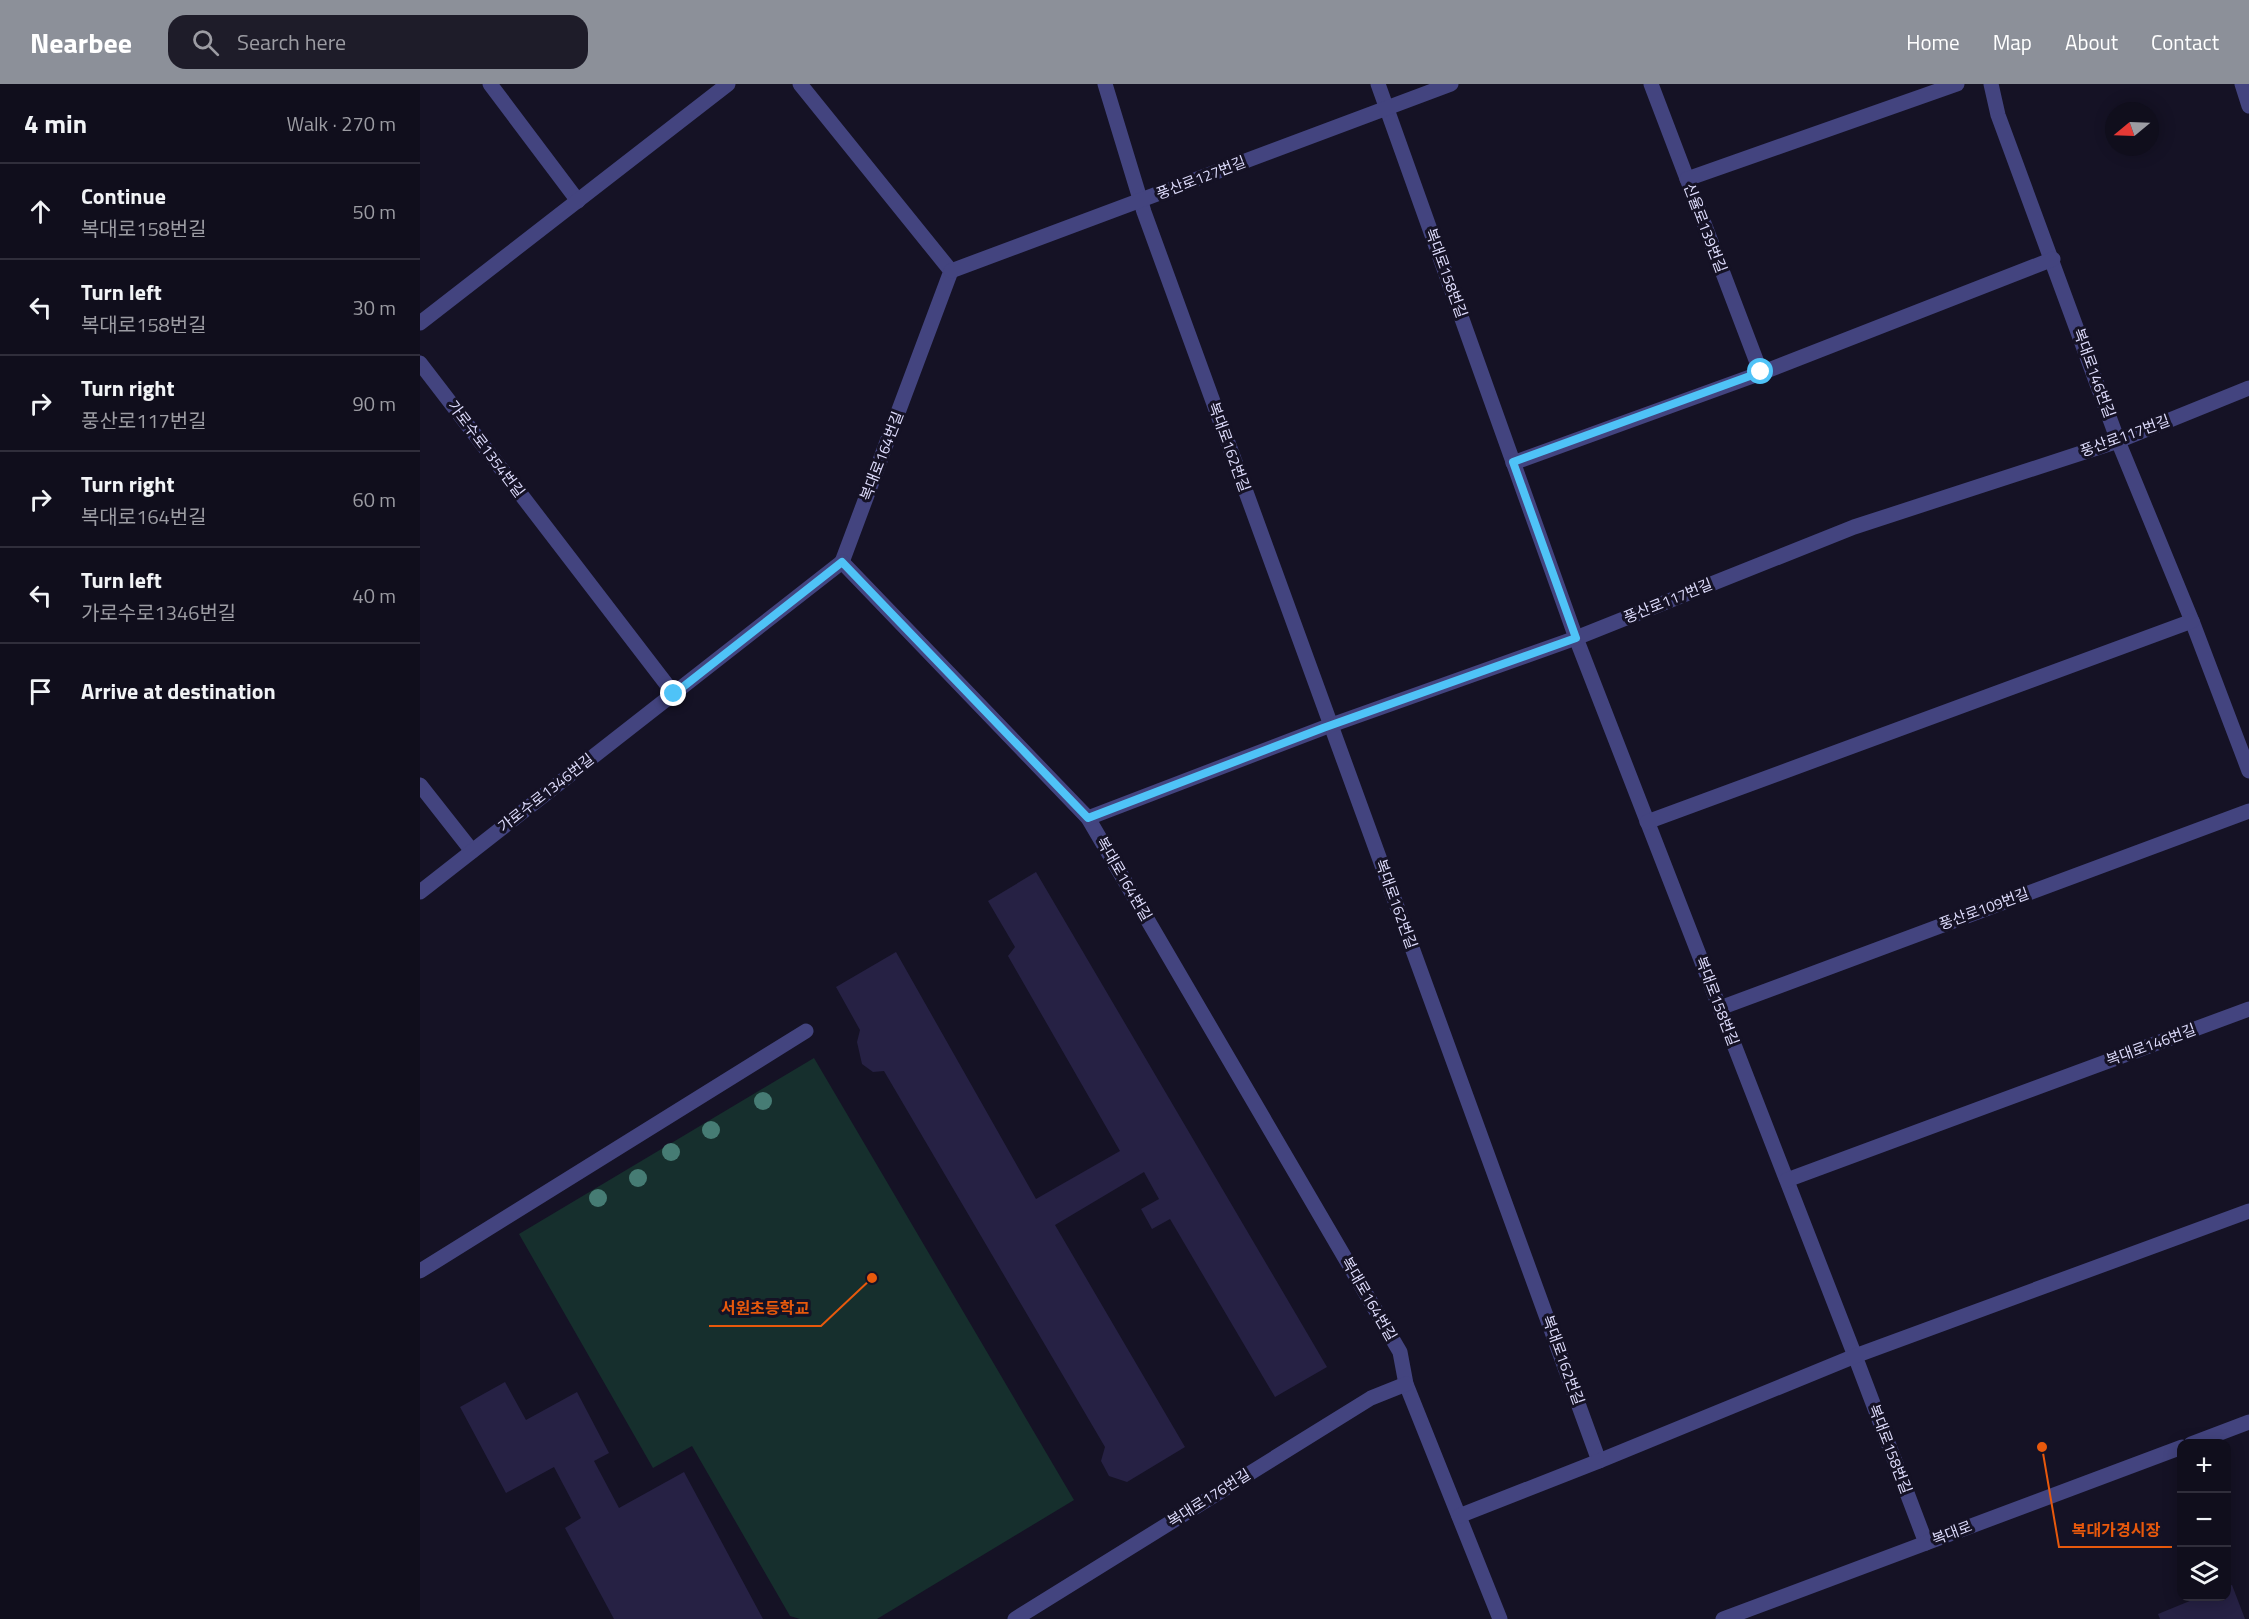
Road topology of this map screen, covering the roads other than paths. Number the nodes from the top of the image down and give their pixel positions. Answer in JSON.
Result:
{"nodes":[{"id":1,"x":490,"y":84,"type":"edge"},
{"id":2,"x":728,"y":84,"type":"edge"},
{"id":3,"x":800,"y":84,"type":"edge"},
{"id":4,"x":1105,"y":84,"type":"edge"},
{"id":5,"x":1378,"y":84,"type":"edge"},
{"id":6,"x":1451,"y":84,"type":"edge"},
{"id":7,"x":1651,"y":84,"type":"edge"},
{"id":8,"x":1957,"y":84,"type":"edge"},
{"id":9,"x":1991,"y":84,"type":"edge"},
{"id":10,"x":2242,"y":84,"type":"edge"},
{"id":11,"x":2249,"y":105,"type":"edge"},
{"id":12,"x":1386,"y":107,"type":"junction"},
{"id":13,"x":1687,"y":179,"type":"junction"},
{"id":14,"x":578,"y":201,"type":"junction"},
{"id":15,"x":1141,"y":201,"type":"junction"},
{"id":16,"x":2053,"y":259,"type":"junction"},
{"id":17,"x":951,"y":271,"type":"junction"},
{"id":18,"x":420,"y":322,"type":"edge"},
{"id":19,"x":420,"y":363,"type":"edge"},
{"id":20,"x":1761,"y":372,"type":"junction"},
{"id":21,"x":2249,"y":388,"type":"edge"},
{"id":22,"x":2118,"y":441,"type":"junction"},
{"id":23,"x":1513,"y":462,"type":"junction"},
{"id":24,"x":842,"y":562,"type":"junction"},
{"id":25,"x":2192,"y":621,"type":"junction"},
{"id":26,"x":1576,"y":638,"type":"junction"},
{"id":27,"x":674,"y":694,"type":"junction"},
{"id":28,"x":1330,"y":726,"type":"junction"},
{"id":29,"x":2249,"y":771,"type":"edge"},
{"id":30,"x":420,"y":785,"type":"edge"},
{"id":31,"x":2249,"y":811,"type":"edge"},
{"id":32,"x":1088,"y":818,"type":"junction"},
{"id":33,"x":1647,"y":822,"type":"junction"},
{"id":34,"x":472,"y":851,"type":"junction"},
{"id":35,"x":420,"y":892,"type":"edge"},
{"id":36,"x":1720,"y":1008,"type":"junction"},
{"id":37,"x":2249,"y":1009,"type":"edge"},
{"id":38,"x":806,"y":1031,"type":"dead end"},
{"id":39,"x":1787,"y":1180,"type":"junction"},
{"id":40,"x":2249,"y":1211,"type":"edge"},
{"id":41,"x":420,"y":1271,"type":"edge"},
{"id":42,"x":1855,"y":1356,"type":"junction"},
{"id":43,"x":1406,"y":1384,"type":"junction"},
{"id":44,"x":2249,"y":1422,"type":"edge"},
{"id":45,"x":2202,"y":1439,"type":"edge"},
{"id":46,"x":2177,"y":1449,"type":"edge"},
{"id":47,"x":1599,"y":1461,"type":"junction"},
{"id":48,"x":1458,"y":1516,"type":"junction"},
{"id":49,"x":1926,"y":1543,"type":"junction"},
{"id":50,"x":1015,"y":1619,"type":"edge"},
{"id":51,"x":1500,"y":1619,"type":"edge"},
{"id":52,"x":1723,"y":1619,"type":"edge"}],
"edges":[{"from":1,"to":14,"type":"street"},
{"from":2,"to":14,"type":"street"},
{"from":3,"to":17,"type":"street"},
{"from":4,"to":15,"type":"street","name":"복대로162번길"},
{"from":5,"to":12,"type":"street","name":"복대로158번길"},
{"from":6,"to":12,"type":"street","name":"풍산로127번길"},
{"from":7,"to":13,"type":"street","name":"신율로139번길"},
{"from":8,"to":13,"type":"street"},
{"from":9,"to":16,"type":"street","name":"복대로146번길"},
{"from":10,"to":11,"type":"street"},
{"from":12,"to":15,"type":"street","name":"풍산로127번길"},
{"from":12,"to":23,"type":"street","name":"복대로158번길"},
{"from":13,"to":20,"type":"street","name":"신율로139번길"},
{"from":14,"to":18,"type":"street"},
{"from":15,"to":17,"type":"street","name":"풍산로127번길"},
{"from":15,"to":28,"type":"street","name":"복대로162번길"},
{"from":16,"to":20,"type":"street"},
{"from":16,"to":22,"type":"street","name":"복대로146번길"},
{"from":17,"to":24,"type":"street","name":"복대로164번길"},
{"from":19,"to":27,"type":"street","name":"가로수로1354번길"},
{"from":20,"to":23,"type":"street"},
{"from":21,"to":22,"type":"street","name":"풍산로117번길"},
{"from":22,"to":25,"type":"street","name":"복대로146번길"},
{"from":22,"to":26,"type":"street","name":"풍산로117번길"},
{"from":23,"to":26,"type":"street","name":"복대로158번길"},
{"from":24,"to":27,"type":"street","name":"가로수로1346번길"},
{"from":24,"to":32,"type":"street","name":"복대로164번길"},
{"from":25,"to":29,"type":"street","name":"복대로146번길"},
{"from":25,"to":33,"type":"street"},
{"from":26,"to":28,"type":"street","name":"풍산로117번길"},
{"from":26,"to":33,"type":"street","name":"복대로158번길"},
{"from":27,"to":34,"type":"street","name":"가로수로1346번길"},
{"from":28,"to":32,"type":"street","name":"풍산로117번길"},
{"from":28,"to":47,"type":"street","name":"복대로162번길"},
{"from":30,"to":34,"type":"street"},
{"from":31,"to":36,"type":"street","name":"풍산로109번길"},
{"from":32,"to":43,"type":"street","name":"복대로164번길"},
{"from":33,"to":36,"type":"street","name":"복대로158번길"},
{"from":34,"to":35,"type":"street","name":"가로수로1346번길"},
{"from":36,"to":39,"type":"street","name":"복대로158번길"},
{"from":37,"to":39,"type":"street","name":"복대로146번길"},
{"from":38,"to":41,"type":"street"},
{"from":39,"to":42,"type":"street","name":"복대로158번길"},
{"from":40,"to":42,"type":"street"},
{"from":42,"to":47,"type":"street"},
{"from":42,"to":49,"type":"street","name":"복대로158번길"},
{"from":43,"to":48,"type":"street","name":"복대로164번길"},
{"from":43,"to":50,"type":"street","name":"복대로176번길"},
{"from":44,"to":45,"type":"street"},
{"from":46,"to":49,"type":"street","name":"복대로"},
{"from":47,"to":48,"type":"street"},
{"from":48,"to":51,"type":"street","name":"복대로164번길"},
{"from":49,"to":52,"type":"street","name":"복대로"}]}
